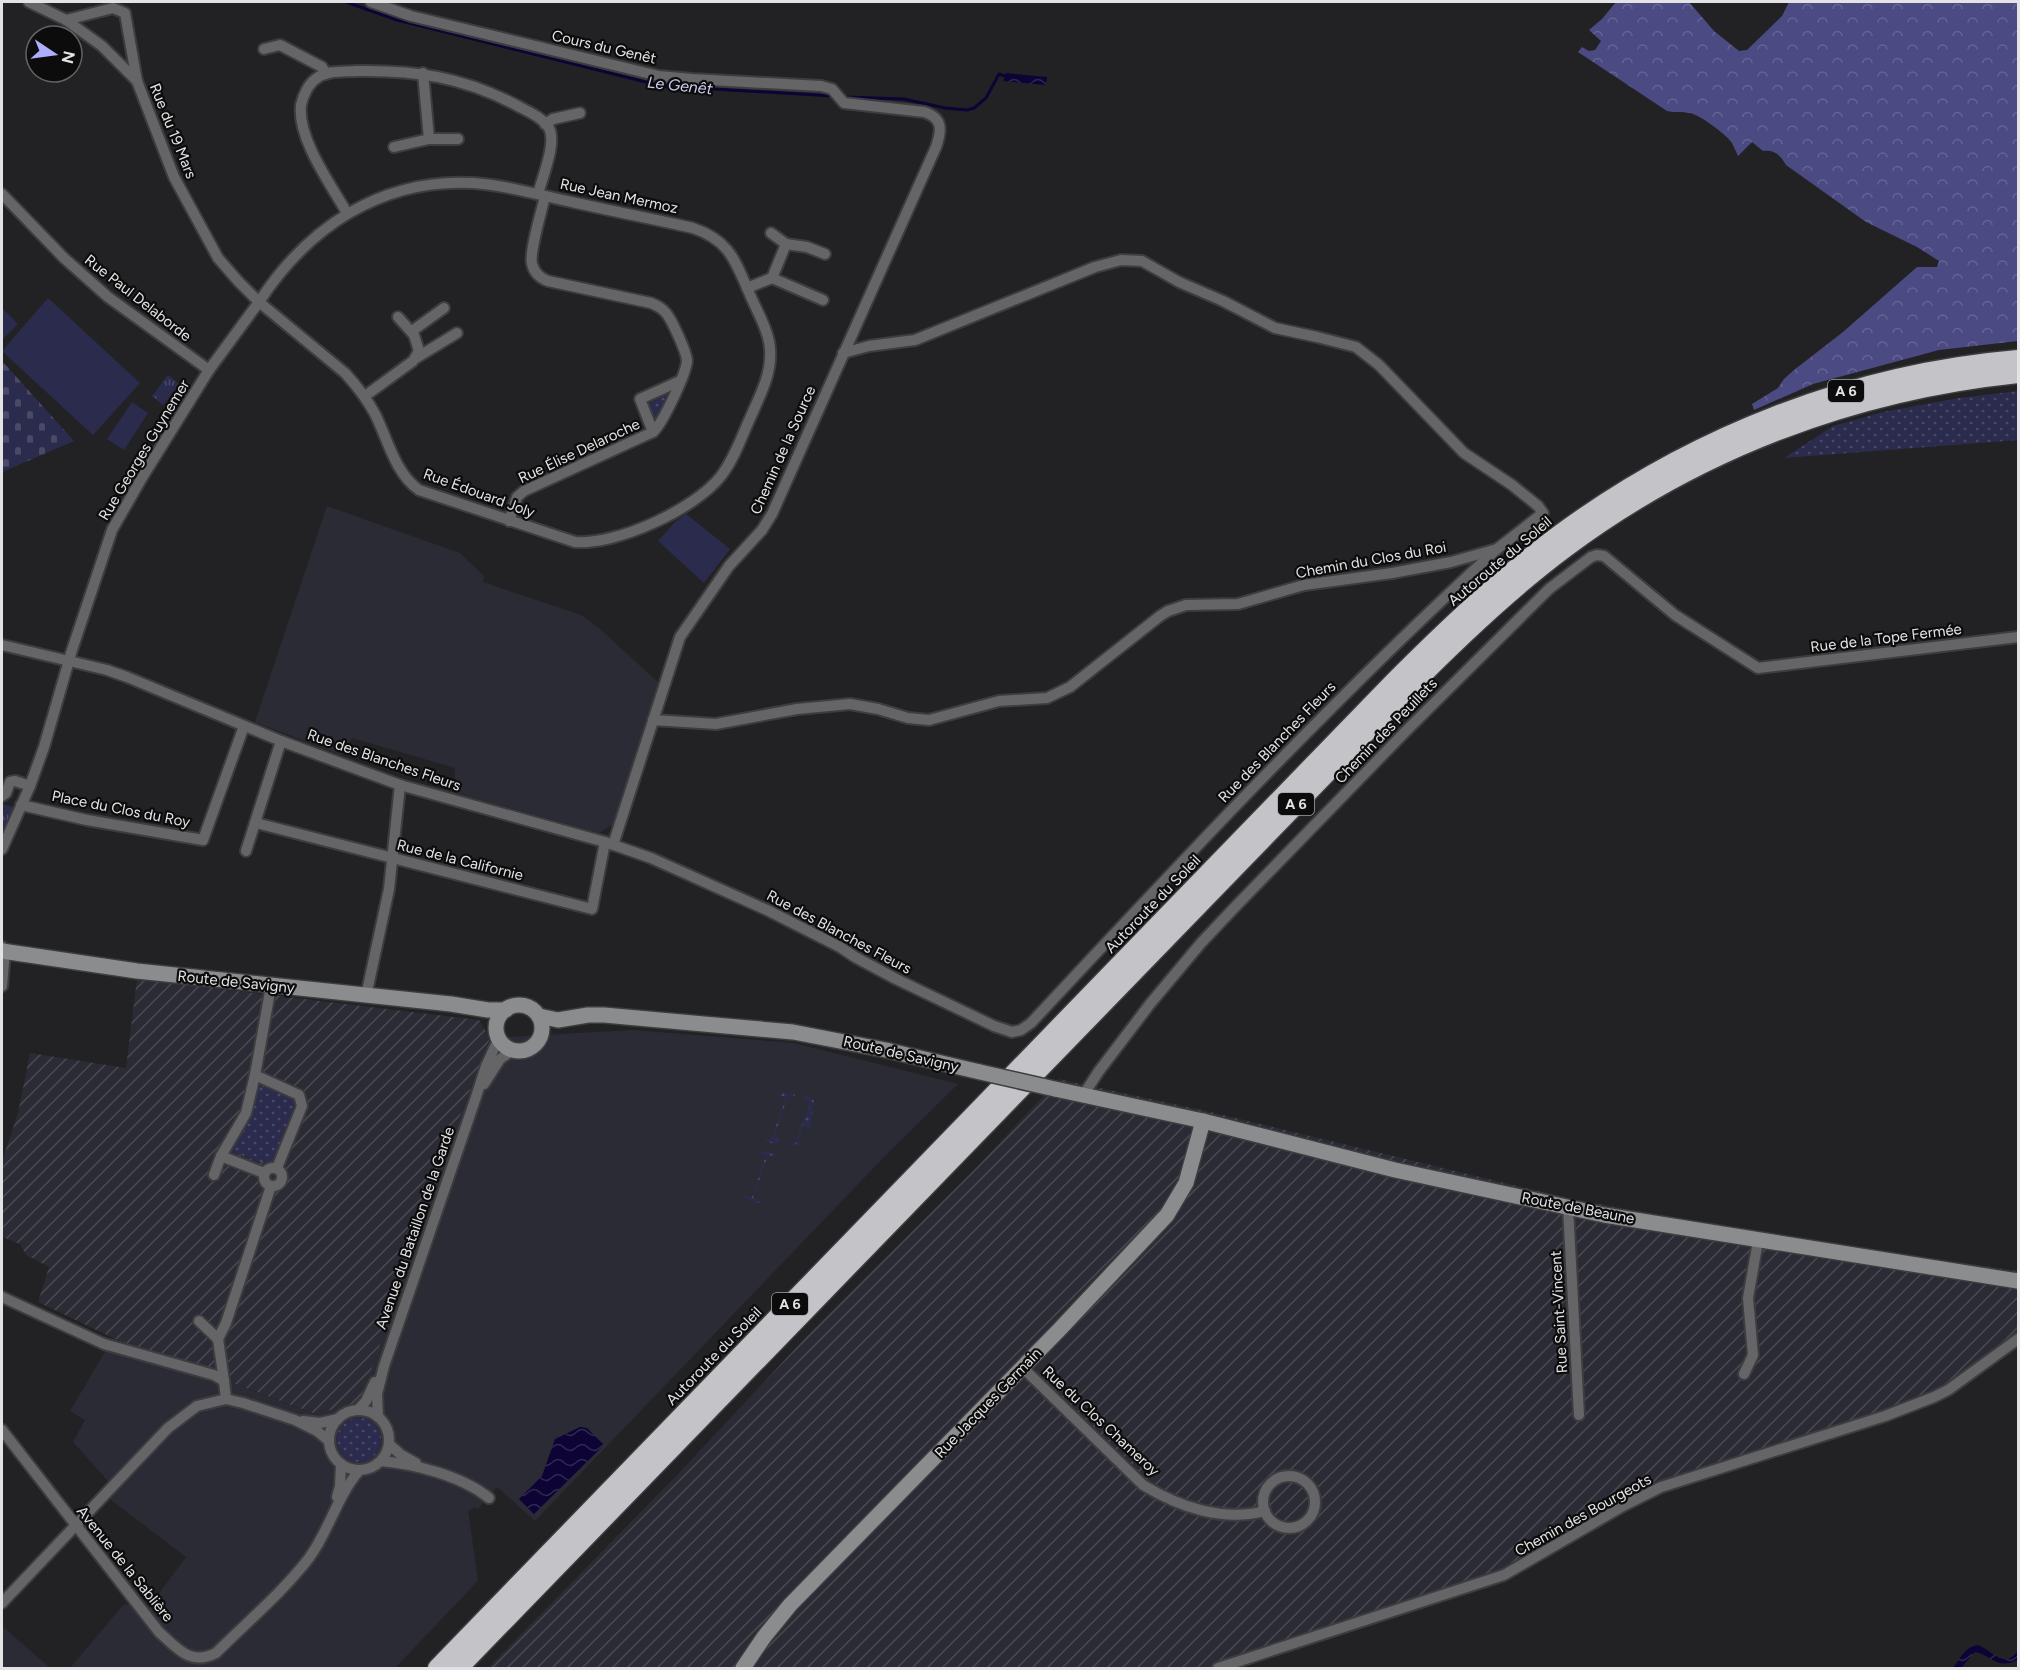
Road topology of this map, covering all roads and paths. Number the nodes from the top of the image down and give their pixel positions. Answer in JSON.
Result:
{"nodes":[{"id":1,"x":29,"y":2,"type":"edge"},
{"id":2,"x":370,"y":2,"type":"edge"},
{"id":3,"x":66,"y":20,"type":"junction"},
{"id":4,"x":264,"y":49,"type":"dead end"},
{"id":5,"x":423,"y":73,"type":"junction"},
{"id":6,"x":326,"y":74,"type":"junction"},
{"id":7,"x":137,"y":81,"type":"junction"},
{"id":8,"x":580,"y":113,"type":"dead end"},
{"id":9,"x":940,"y":123,"type":"joint"},
{"id":10,"x":545,"y":124,"type":"junction"},
{"id":11,"x":429,"y":139,"type":"junction"},
{"id":12,"x":458,"y":139,"type":"dead end"},
{"id":13,"x":394,"y":147,"type":"dead end"},
{"id":14,"x":2,"y":194,"type":"edge"},
{"id":15,"x":542,"y":195,"type":"junction"},
{"id":16,"x":347,"y":213,"type":"junction"},
{"id":17,"x":771,"y":232,"type":"dead end"},
{"id":18,"x":786,"y":244,"type":"junction"},
{"id":19,"x":825,"y":254,"type":"dead end"},
{"id":20,"x":772,"y":278,"type":"junction"},
{"id":21,"x":747,"y":288,"type":"junction"},
{"id":22,"x":823,"y":300,"type":"dead end"},
{"id":23,"x":260,"y":302,"type":"junction"},
{"id":24,"x":444,"y":308,"type":"dead end"},
{"id":25,"x":398,"y":317,"type":"dead end"},
{"id":26,"x":412,"y":332,"type":"junction"},
{"id":27,"x":457,"y":333,"type":"dead end"},
{"id":28,"x":843,"y":353,"type":"junction"},
{"id":29,"x":416,"y":358,"type":"junction"},
{"id":30,"x":2019,"y":358,"type":"edge"},
{"id":31,"x":209,"y":370,"type":"junction"},
{"id":32,"x":2019,"y":374,"type":"edge"},
{"id":33,"x":680,"y":381,"type":"junction"},
{"id":34,"x":365,"y":396,"type":"junction"},
{"id":35,"x":653,"y":432,"type":"junction"},
{"id":36,"x":700,"y":503,"type":"joint"},
{"id":37,"x":509,"y":521,"type":"junction"},
{"id":38,"x":1497,"y":549,"type":"junction"},
{"id":39,"x":2019,"y":638,"type":"edge"},
{"id":40,"x":2,"y":645,"type":"edge"},
{"id":41,"x":68,"y":661,"type":"junction"},
{"id":42,"x":1758,"y":668,"type":"joint"},
{"id":43,"x":653,"y":720,"type":"junction"},
{"id":44,"x":244,"y":726,"type":"junction"},
{"id":45,"x":281,"y":741,"type":"junction"},
{"id":46,"x":400,"y":785,"type":"junction"},
{"id":47,"x":30,"y":786,"type":"junction"},
{"id":48,"x":2,"y":796,"type":"edge"},
{"id":49,"x":21,"y":805,"type":"junction"},
{"id":50,"x":256,"y":823,"type":"junction"},
{"id":51,"x":609,"y":844,"type":"junction"},
{"id":52,"x":2,"y":849,"type":"edge"},
{"id":53,"x":246,"y":851,"type":"dead end"},
{"id":54,"x":392,"y":858,"type":"junction"},
{"id":55,"x":3,"y":950,"type":"edge"},
{"id":56,"x":2,"y":986,"type":"edge"},
{"id":57,"x":271,"y":986,"type":"junction"},
{"id":58,"x":366,"y":996,"type":"junction"},
{"id":59,"x":472,"y":1007,"type":"junction"},
{"id":60,"x":506,"y":1010,"type":"junction"},
{"id":61,"x":539,"y":1016,"type":"junction"},
{"id":62,"x":588,"y":1017,"type":"junction"},
{"id":63,"x":498,"y":1033,"type":"junction"},
{"id":64,"x":541,"y":1036,"type":"junction"},
{"id":65,"x":513,"y":1050,"type":"junction"},
{"id":66,"x":255,"y":1075,"type":"junction"},
{"id":67,"x":1084,"y":1095,"type":"junction"},
{"id":68,"x":474,"y":1100,"type":"junction"},
{"id":69,"x":1143,"y":1107,"type":"joint"},
{"id":70,"x":1203,"y":1121,"type":"junction"},
{"id":71,"x":221,"y":1156,"type":"junction"},
{"id":72,"x":277,"y":1168,"type":"junction"},
{"id":73,"x":264,"y":1173,"type":"junction"},
{"id":74,"x":214,"y":1175,"type":"dead end"},
{"id":75,"x":271,"y":1186,"type":"junction"},
{"id":76,"x":1568,"y":1207,"type":"junction"},
{"id":77,"x":1758,"y":1240,"type":"junction"},
{"id":78,"x":2019,"y":1281,"type":"edge"},
{"id":79,"x":2,"y":1297,"type":"edge"},
{"id":80,"x":199,"y":1322,"type":"dead end"},
{"id":81,"x":218,"y":1339,"type":"junction"},
{"id":82,"x":2019,"y":1339,"type":"edge"},
{"id":83,"x":384,"y":1366,"type":"junction"},
{"id":84,"x":1022,"y":1367,"type":"junction"},
{"id":85,"x":1744,"y":1374,"type":"dead end"},
{"id":86,"x":224,"y":1381,"type":"junction"},
{"id":87,"x":226,"y":1399,"type":"junction"},
{"id":88,"x":358,"y":1410,"type":"junction"},
{"id":89,"x":1579,"y":1415,"type":"dead end"},
{"id":90,"x":378,"y":1417,"type":"junction"},
{"id":91,"x":338,"y":1419,"type":"junction"},
{"id":92,"x":296,"y":1420,"type":"junction"},
{"id":93,"x":2,"y":1430,"type":"edge"},
{"id":94,"x":329,"y":1441,"type":"junction"},
{"id":95,"x":389,"y":1444,"type":"junction"},
{"id":96,"x":381,"y":1461,"type":"junction"},
{"id":97,"x":341,"y":1464,"type":"junction"},
{"id":98,"x":421,"y":1467,"type":"junction"},
{"id":99,"x":359,"y":1471,"type":"junction"},
{"id":100,"x":489,"y":1498,"type":"dead end"},
{"id":101,"x":1265,"y":1511,"type":"junction"},
{"id":102,"x":333,"y":1513,"type":"junction"},
{"id":103,"x":605,"y":1518,"type":"junction"},
{"id":104,"x":75,"y":1526,"type":"junction"},
{"id":105,"x":2,"y":1603,"type":"edge"},
{"id":106,"x":437,"y":1668,"type":"edge"},
{"id":107,"x":459,"y":1668,"type":"edge"},
{"id":108,"x":474,"y":1668,"type":"edge"},
{"id":109,"x":744,"y":1668,"type":"edge"},
{"id":110,"x":1218,"y":1668,"type":"edge"}],
"edges":[{"from":1,"to":3,"type":"street","name":"Rue du 19 Mars"},
{"from":2,"to":9,"type":"street","name":"Cours du Genêt"},
{"from":3,"to":7,"type":"street","name":"Rue du 19 Mars"},
{"from":3,"to":7,"type":"street"},
{"from":4,"to":6,"type":"street"},
{"from":5,"to":6,"type":"street"},
{"from":5,"to":10,"type":"street"},
{"from":5,"to":11,"type":"street"},
{"from":6,"to":16,"type":"street"},
{"from":7,"to":23,"type":"street","name":"Rue du 19 Mars"},
{"from":8,"to":10,"type":"street"},
{"from":9,"to":28,"type":"street","name":"Chemin de la Source"},
{"from":10,"to":15,"type":"street"},
{"from":11,"to":12,"type":"street"},
{"from":11,"to":13,"type":"street"},
{"from":14,"to":31,"type":"street","name":"Rue Paul Delaborde"},
{"from":15,"to":16,"type":"street","name":"Rue Jean Mermoz"},
{"from":15,"to":21,"type":"street","name":"Rue Jean Mermoz"},
{"from":15,"to":33,"type":"street","name":"Rue Élise Delaroche"},
{"from":16,"to":23,"type":"street","name":"Rue Jean Mermoz"},
{"from":17,"to":18,"type":"street"},
{"from":18,"to":19,"type":"street"},
{"from":18,"to":20,"type":"street"},
{"from":20,"to":21,"type":"street"},
{"from":20,"to":22,"type":"street"},
{"from":21,"to":36,"type":"street","name":"Rue Jean Mermoz"},
{"from":23,"to":31,"type":"street","name":"Rue Georges Guynemer"},
{"from":23,"to":34,"type":"street","name":"Rue Édouard Joly"},
{"from":24,"to":26,"type":"street"},
{"from":25,"to":26,"type":"street"},
{"from":26,"to":29,"type":"street"},
{"from":27,"to":29,"type":"street"},
{"from":28,"to":38,"type":"street","name":"Chemin du Clos du Roi"},
{"from":28,"to":43,"type":"street","name":"Chemin de la Source"},
{"from":29,"to":34,"type":"street"},
{"from":30,"to":106,"type":"highway","name":"Autoroute du Soleil","number":"A 6"},
{"from":31,"to":41,"type":"street","name":"Rue Georges Guynemer"},
{"from":32,"to":103,"type":"highway","name":"Autoroute du Soleil","number":"A 6"},
{"from":33,"to":35,"type":"street","name":"Rue Élise Delaroche"},
{"from":33,"to":35,"type":"street"},
{"from":34,"to":37,"type":"street","name":"Rue Édouard Joly"},
{"from":35,"to":37,"type":"street","name":"Rue Élise Delaroche"},
{"from":36,"to":37,"type":"street","name":"Rue Édouard Joly"},
{"from":38,"to":43,"type":"street","name":"Chemin du Clos du Roi"},
{"from":38,"to":51,"type":"street","name":"Rue des Blanches Fleurs"},
{"from":39,"to":42,"type":"street","name":"Rue de la Tope Fermée"},
{"from":40,"to":41,"type":"street","name":"Rue des Blanches Fleurs"},
{"from":41,"to":44,"type":"street","name":"Rue des Blanches Fleurs"},
{"from":41,"to":47,"type":"street","name":"Rue Georges Guynemer"},
{"from":42,"to":67,"type":"street","name":"Chemin des Peuillets"},
{"from":43,"to":51,"type":"street","name":"Chemin de la Source"},
{"from":44,"to":45,"type":"street","name":"Rue des Blanches Fleurs"},
{"from":44,"to":49,"type":"street","name":"Place du Clos du Roy"},
{"from":45,"to":46,"type":"street","name":"Rue des Blanches Fleurs"},
{"from":45,"to":50,"type":"street"},
{"from":46,"to":51,"type":"street","name":"Rue des Blanches Fleurs"},
{"from":46,"to":54,"type":"street"},
{"from":47,"to":48,"type":"street"},
{"from":47,"to":49,"type":"street","name":"Rue Georges Guynemer"},
{"from":49,"to":52,"type":"street","name":"Rue Georges Guynemer"},
{"from":50,"to":53,"type":"street"},
{"from":50,"to":54,"type":"street","name":"Rue de la Californie"},
{"from":51,"to":54,"type":"street","name":"Rue de la Californie"},
{"from":54,"to":58,"type":"street"},
{"from":55,"to":56,"type":"street"},
{"from":55,"to":57,"type":"main road","name":"Route de Savigny"},
{"from":57,"to":58,"type":"main road","name":"Route de Savigny"},
{"from":57,"to":66,"type":"street"},
{"from":58,"to":59,"type":"main road","name":"Route de Savigny"},
{"from":59,"to":60,"type":"main road","name":"Route de Savigny"},
{"from":59,"to":63,"type":"main road"},
{"from":60,"to":61,"type":"main road"},
{"from":60,"to":63,"type":"main road"},
{"from":61,"to":62,"type":"main road","name":"Route de Savigny"},
{"from":61,"to":64,"type":"main road"},
{"from":62,"to":64,"type":"main road","name":"Route de Savigny"},
{"from":62,"to":67,"type":"main road","name":"Route de Savigny","bridge":true},
{"from":63,"to":65,"type":"main road"},
{"from":63,"to":68,"type":"street","name":"Avenue du Bataillon de la Garde"},
{"from":64,"to":65,"type":"main road"},
{"from":65,"to":68,"type":"street","name":"Avenue du Bataillon de la Garde"},
{"from":66,"to":71,"type":"street"},
{"from":66,"to":72,"type":"street"},
{"from":67,"to":69,"type":"main road","name":"Route de Savigny"},
{"from":68,"to":83,"type":"street","name":"Avenue du Bataillon de la Garde"},
{"from":69,"to":70,"type":"main road","name":"Route de Beaune"},
{"from":70,"to":76,"type":"main road","name":"Route de Beaune"},
{"from":70,"to":84,"type":"main road","name":"Rue Jacques Germain"},
{"from":71,"to":73,"type":"street"},
{"from":71,"to":74,"type":"street"},
{"from":72,"to":73,"type":"street"},
{"from":72,"to":75,"type":"street"},
{"from":73,"to":75,"type":"street"},
{"from":75,"to":81,"type":"street"},
{"from":76,"to":77,"type":"main road","name":"Route de Beaune"},
{"from":76,"to":89,"type":"street","name":"Rue Saint-Vincent"},
{"from":77,"to":78,"type":"main road","name":"Route de Beaune"},
{"from":77,"to":85,"type":"street"},
{"from":79,"to":86,"type":"street"},
{"from":80,"to":81,"type":"street"},
{"from":81,"to":86,"type":"street"},
{"from":82,"to":110,"type":"street","name":"Chemin des Bourgeots"},
{"from":83,"to":88,"type":"street","name":"Avenue du Bataillon de la Garde"},
{"from":83,"to":90,"type":"street","name":"Avenue du Bataillon de la Garde"},
{"from":84,"to":101,"type":"street","name":"Rue du Clos Chameroy"},
{"from":84,"to":109,"type":"main road","name":"Rue Jacques Germain"},
{"from":86,"to":87,"type":"street"},
{"from":87,"to":92,"type":"street"},
{"from":87,"to":104,"type":"street"},
{"from":88,"to":90,"type":"street"},
{"from":88,"to":91,"type":"street"},
{"from":90,"to":95,"type":"street"},
{"from":91,"to":92,"type":"street"},
{"from":91,"to":94,"type":"street"},
{"from":92,"to":94,"type":"street"},
{"from":93,"to":104,"type":"street","name":"Avenue de la Sablière"},
{"from":94,"to":97,"type":"street"},
{"from":95,"to":96,"type":"street"},
{"from":95,"to":98,"type":"street"},
{"from":96,"to":98,"type":"street"},
{"from":96,"to":99,"type":"street"},
{"from":97,"to":99,"type":"street"},
{"from":97,"to":102,"type":"street","name":"Avenue de la Sablière"},
{"from":98,"to":100,"type":"street"},
{"from":99,"to":102,"type":"street","name":"Avenue de la Sablière"},
{"from":101,"to":101,"type":"street"},
{"from":102,"to":104,"type":"street","name":"Avenue de la Sablière"},
{"from":103,"to":107,"type":"highway","name":"Autoroute du Soleil","number":"A 6"},
{"from":103,"to":108,"type":"highway"},
{"from":104,"to":105,"type":"street"}]}
